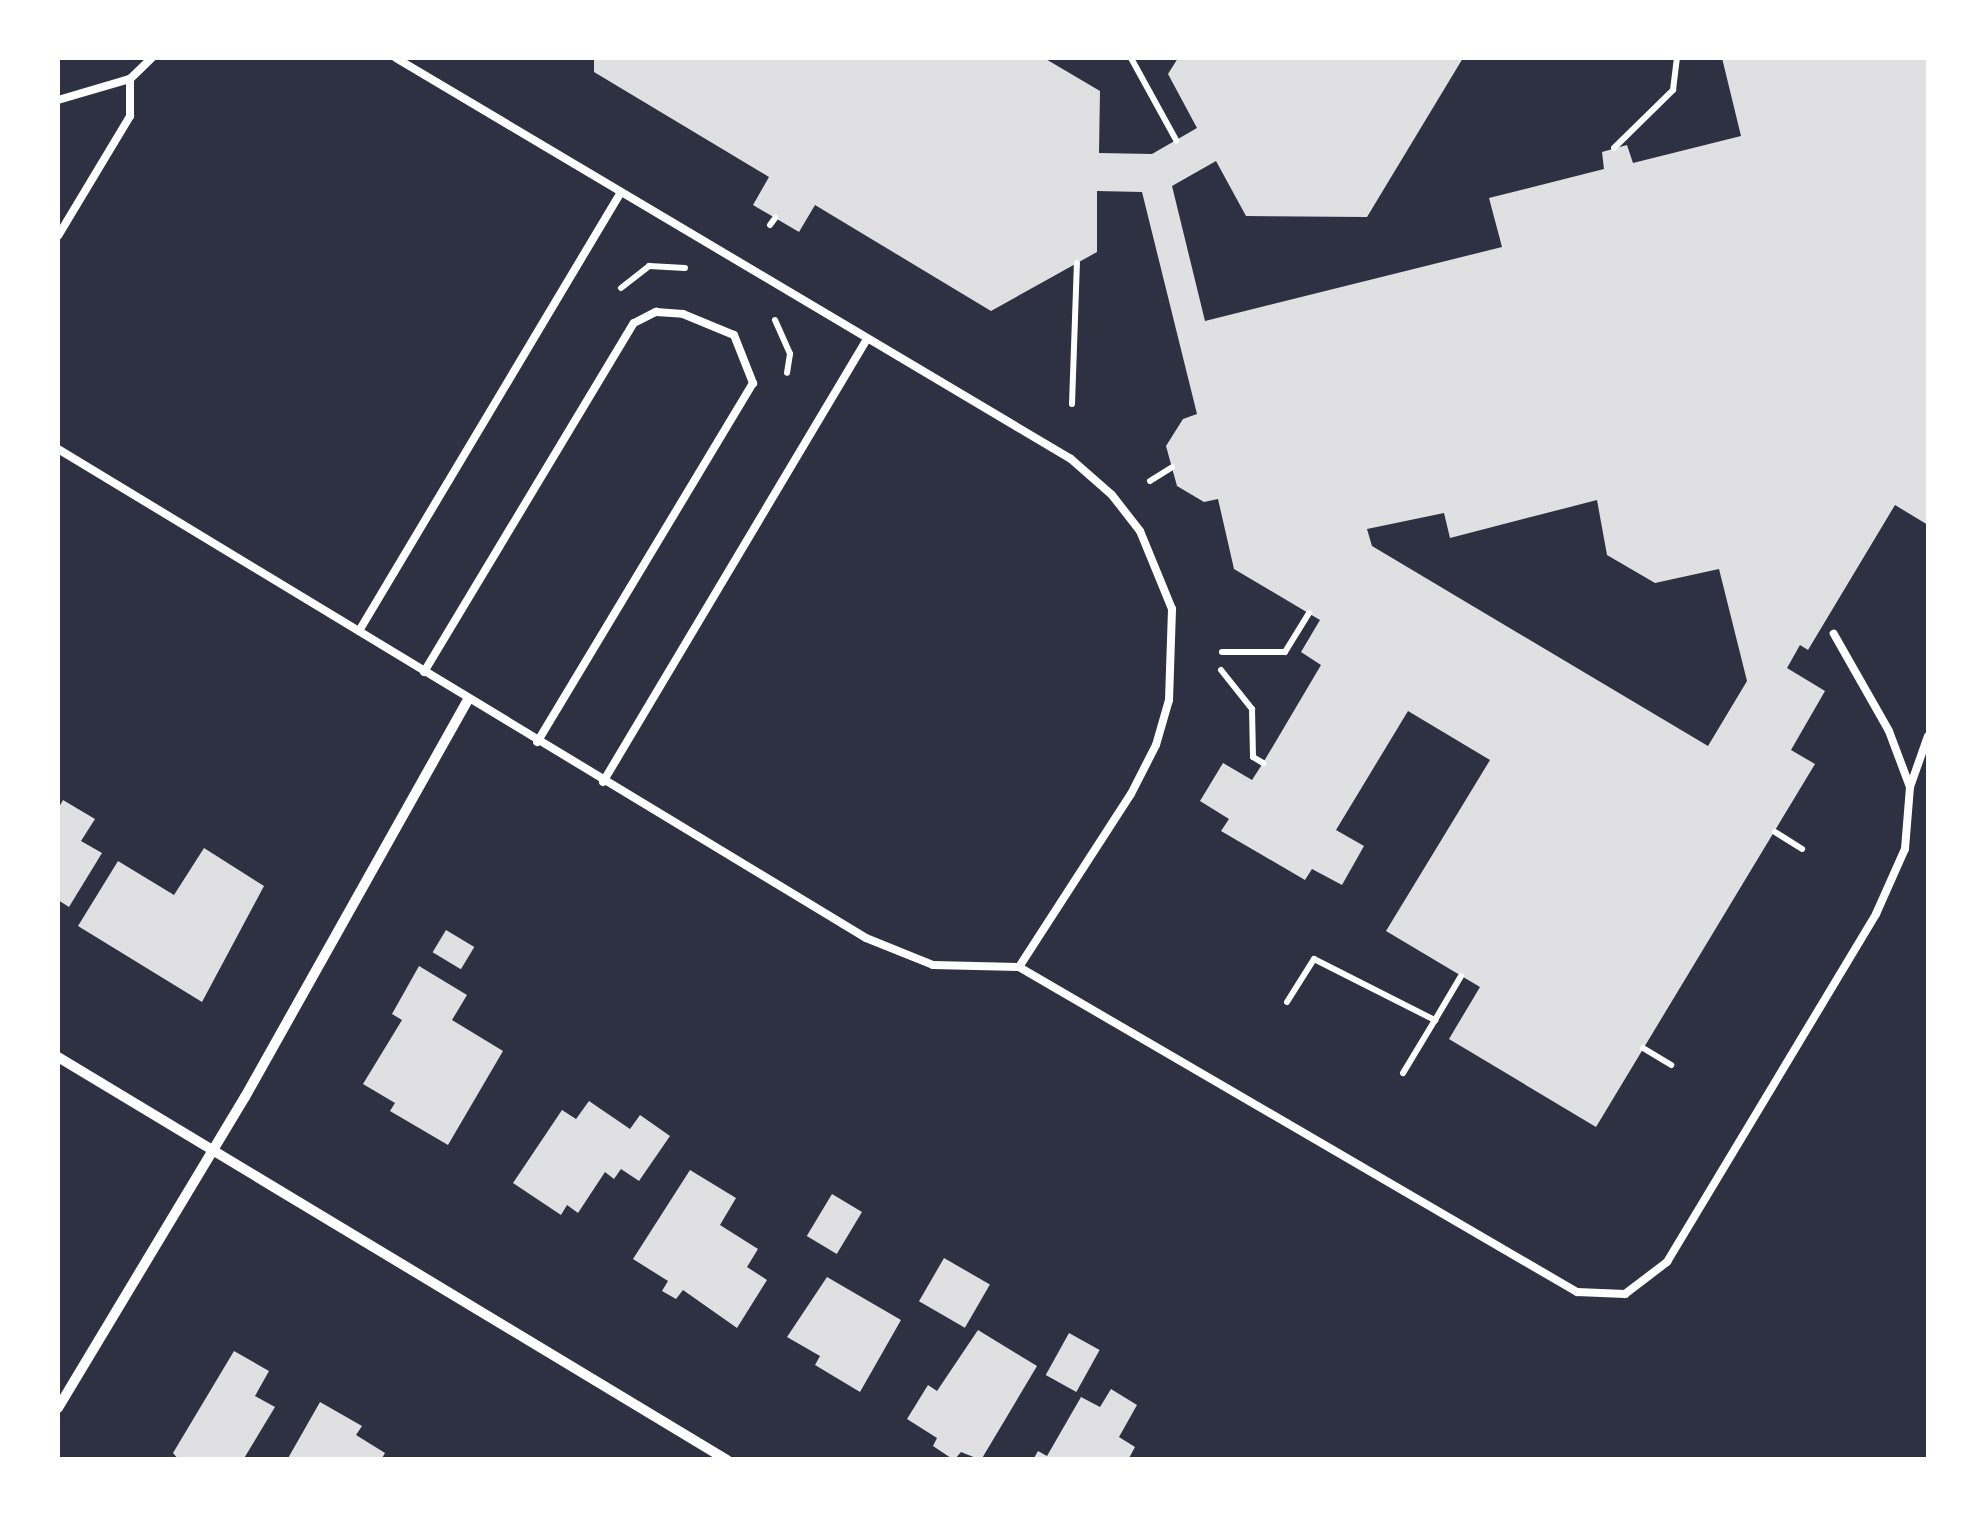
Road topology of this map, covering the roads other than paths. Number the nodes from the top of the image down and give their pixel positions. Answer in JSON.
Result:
{"nodes":[{"id":1,"x":152,"y":58,"type":"edge"},
{"id":2,"x":396,"y":58,"type":"edge"},
{"id":3,"x":130,"y":79,"type":"junction"},
{"id":4,"x":58,"y":100,"type":"edge"},
{"id":5,"x":621,"y":192,"type":"junction"},
{"id":6,"x":58,"y":236,"type":"edge"},
{"id":7,"x":867,"y":339,"type":"junction"},
{"id":8,"x":58,"y":449,"type":"edge"},
{"id":9,"x":359,"y":631,"type":"junction"},
{"id":10,"x":1834,"y":634,"type":"dead end"},
{"id":11,"x":424,"y":672,"type":"junction"},
{"id":12,"x":468,"y":700,"type":"junction"},
{"id":13,"x":1928,"y":736,"type":"edge"},
{"id":14,"x":537,"y":742,"type":"junction"},
{"id":15,"x":603,"y":782,"type":"junction"},
{"id":16,"x":1910,"y":787,"type":"junction"},
{"id":17,"x":1019,"y":966,"type":"junction"},
{"id":18,"x":58,"y":1057,"type":"edge"},
{"id":19,"x":213,"y":1150,"type":"junction"},
{"id":20,"x":58,"y":1408,"type":"edge"},
{"id":21,"x":727,"y":1460,"type":"edge"}],
"edges":[{"from":1,"to":3,"type":"lane"},
{"from":2,"to":5,"type":"lane"},
{"from":3,"to":4,"type":"lane"},
{"from":3,"to":6,"type":"lane"},
{"from":5,"to":7,"type":"lane"},
{"from":5,"to":9,"type":"lane"},
{"from":7,"to":15,"type":"lane"},
{"from":7,"to":17,"type":"lane"},
{"from":8,"to":9,"type":"lane"},
{"from":9,"to":11,"type":"lane"},
{"from":10,"to":16,"type":"lane"},
{"from":11,"to":12,"type":"lane"},
{"from":11,"to":14,"type":"lane"},
{"from":12,"to":14,"type":"lane"},
{"from":12,"to":19,"type":"street"},
{"from":13,"to":16,"type":"lane"},
{"from":14,"to":15,"type":"lane"},
{"from":15,"to":17,"type":"lane"},
{"from":16,"to":17,"type":"lane"},
{"from":18,"to":19,"type":"street"},
{"from":19,"to":20,"type":"street"},
{"from":19,"to":21,"type":"street"}]}
